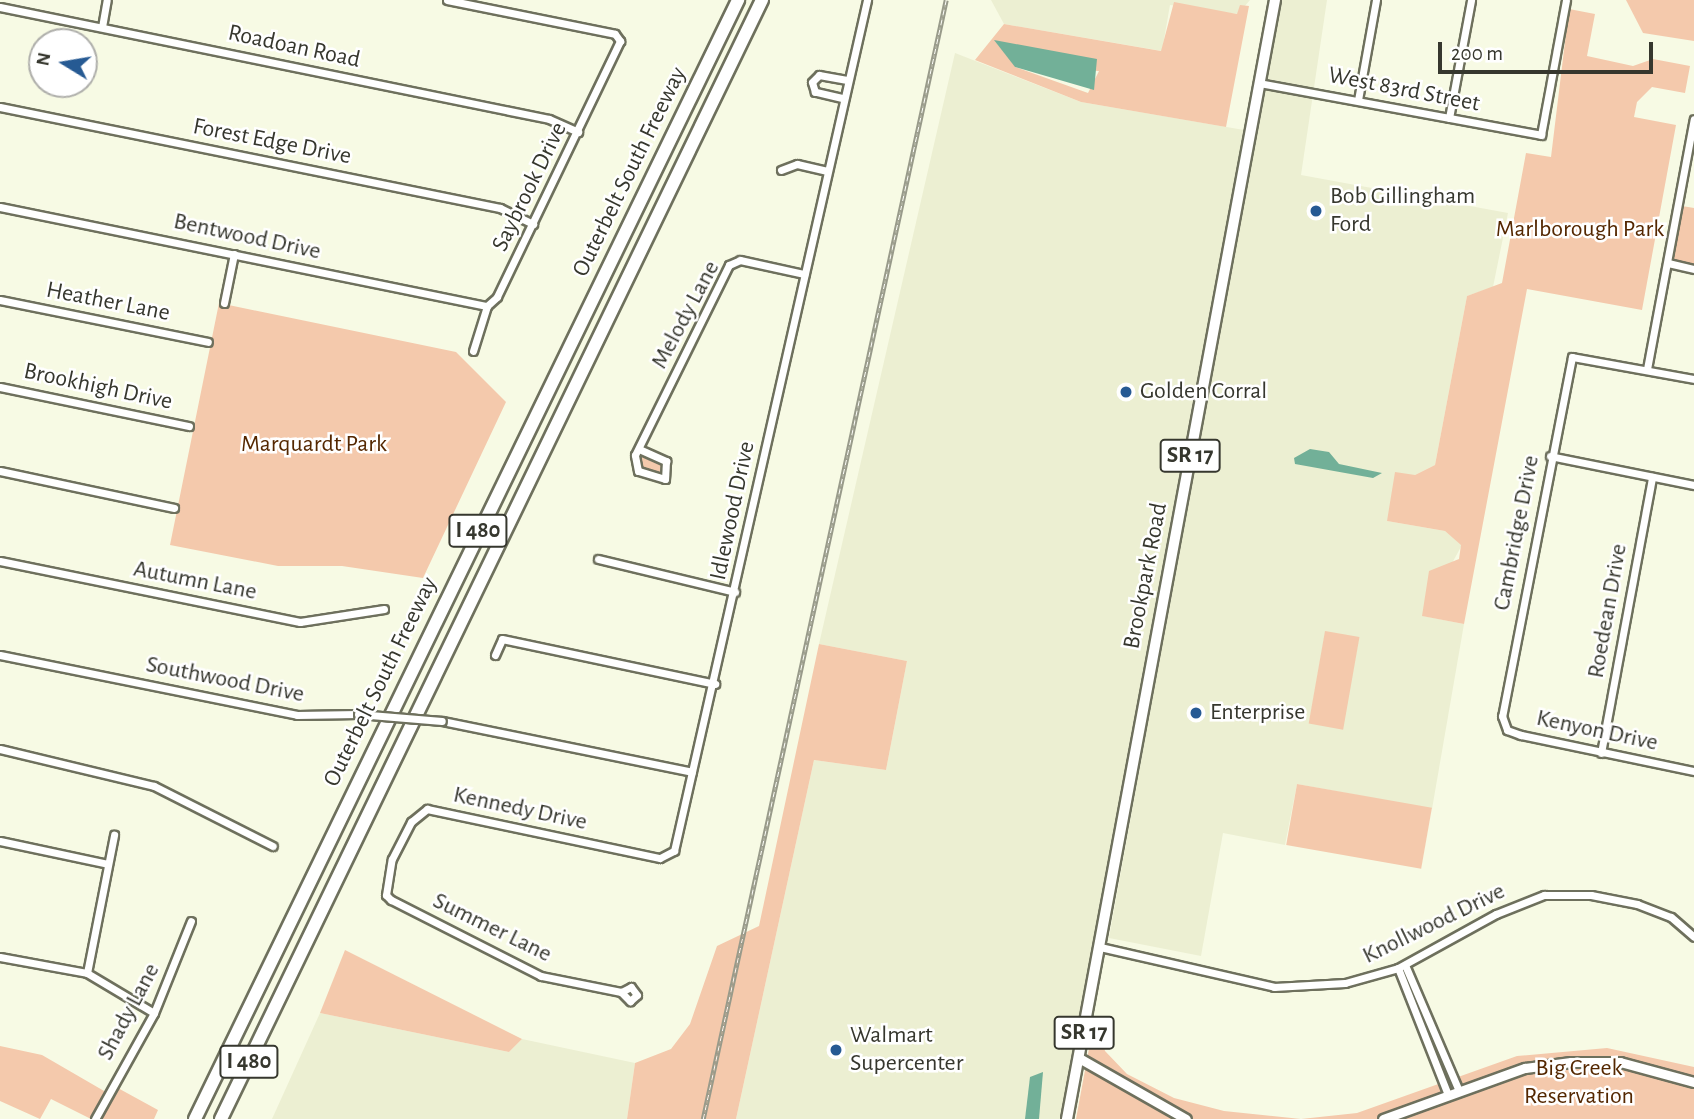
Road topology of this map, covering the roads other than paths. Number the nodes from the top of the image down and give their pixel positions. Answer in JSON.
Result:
{"nodes":[{"id":1,"x":107,"y":0,"type":"edge"},
{"id":2,"x":447,"y":0,"type":"edge"},
{"id":3,"x":737,"y":0,"type":"edge"},
{"id":4,"x":762,"y":0,"type":"edge"},
{"id":5,"x":867,"y":0,"type":"edge"},
{"id":6,"x":1275,"y":0,"type":"edge"},
{"id":7,"x":1376,"y":0,"type":"edge"},
{"id":8,"x":1471,"y":0,"type":"edge"},
{"id":9,"x":1566,"y":0,"type":"edge"},
{"id":10,"x":0,"y":7,"type":"edge"},
{"id":11,"x":102,"y":27,"type":"junction"},
{"id":12,"x":846,"y":80,"type":"junction"},
{"id":13,"x":1259,"y":83,"type":"junction"},
{"id":14,"x":842,"y":98,"type":"junction"},
{"id":15,"x":1358,"y":100,"type":"junction"},
{"id":16,"x":0,"y":107,"type":"edge"},
{"id":17,"x":1449,"y":118,"type":"junction"},
{"id":18,"x":1694,"y":119,"type":"edge"},
{"id":19,"x":578,"y":132,"type":"junction"},
{"id":20,"x":781,"y":170,"type":"dead end"},
{"id":21,"x":827,"y":170,"type":"junction"},
{"id":22,"x":0,"y":206,"type":"edge"},
{"id":23,"x":533,"y":224,"type":"junction"},
{"id":24,"x":234,"y":254,"type":"junction"},
{"id":25,"x":1668,"y":263,"type":"junction"},
{"id":26,"x":1694,"y":269,"type":"edge"},
{"id":27,"x":804,"y":274,"type":"junction"},
{"id":28,"x":0,"y":300,"type":"edge"},
{"id":29,"x":224,"y":303,"type":"dead end"},
{"id":30,"x":486,"y":306,"type":"junction"},
{"id":31,"x":208,"y":342,"type":"dead end"},
{"id":32,"x":473,"y":351,"type":"dead end"},
{"id":33,"x":1647,"y":369,"type":"junction"},
{"id":34,"x":1694,"y":379,"type":"edge"},
{"id":35,"x":0,"y":387,"type":"edge"},
{"id":36,"x":189,"y":426,"type":"dead end"},
{"id":37,"x":639,"y":449,"type":"junction"},
{"id":38,"x":1550,"y":456,"type":"junction"},
{"id":39,"x":0,"y":471,"type":"edge"},
{"id":40,"x":1652,"y":477,"type":"junction"},
{"id":41,"x":1694,"y":485,"type":"edge"},
{"id":42,"x":174,"y":508,"type":"dead end"},
{"id":43,"x":598,"y":559,"type":"dead end"},
{"id":44,"x":0,"y":561,"type":"edge"},
{"id":45,"x":735,"y":592,"type":"junction"},
{"id":46,"x":384,"y":609,"type":"dead end"},
{"id":47,"x":0,"y":655,"type":"edge"},
{"id":48,"x":495,"y":655,"type":"dead end"},
{"id":49,"x":715,"y":684,"type":"junction"},
{"id":50,"x":1502,"y":716,"type":"joint"},
{"id":51,"x":0,"y":749,"type":"edge"},
{"id":52,"x":1601,"y":753,"type":"junction"},
{"id":53,"x":1694,"y":771,"type":"edge"},
{"id":54,"x":692,"y":772,"type":"junction"},
{"id":55,"x":114,"y":835,"type":"dead end"},
{"id":56,"x":0,"y":841,"type":"edge"},
{"id":57,"x":273,"y":846,"type":"dead end"},
{"id":58,"x":668,"y":857,"type":"joint"},
{"id":59,"x":392,"y":859,"type":"joint"},
{"id":60,"x":108,"y":863,"type":"junction"},
{"id":61,"x":191,"y":921,"type":"dead end"},
{"id":62,"x":1694,"y":937,"type":"edge"},
{"id":63,"x":1100,"y":947,"type":"junction"},
{"id":64,"x":0,"y":957,"type":"edge"},
{"id":65,"x":1402,"y":966,"type":"junction"},
{"id":66,"x":87,"y":973,"type":"junction"},
{"id":67,"x":621,"y":992,"type":"dead end"},
{"id":68,"x":1424,"y":1006,"type":"junction"},
{"id":69,"x":1413,"y":1011,"type":"junction"},
{"id":70,"x":154,"y":1013,"type":"junction"},
{"id":71,"x":1440,"y":1045,"type":"junction"},
{"id":72,"x":1429,"y":1050,"type":"junction"},
{"id":73,"x":1079,"y":1058,"type":"junction"},
{"id":74,"x":1694,"y":1082,"type":"edge"},
{"id":75,"x":1459,"y":1091,"type":"junction"},
{"id":76,"x":1448,"y":1095,"type":"junction"},
{"id":77,"x":95,"y":1119,"type":"edge"},
{"id":78,"x":195,"y":1119,"type":"edge"},
{"id":79,"x":222,"y":1119,"type":"edge"},
{"id":80,"x":1067,"y":1119,"type":"edge"},
{"id":81,"x":1186,"y":1119,"type":"edge"},
{"id":82,"x":1383,"y":1119,"type":"edge"}],
"edges":[{"from":1,"to":11,"type":"street"},
{"from":2,"to":19,"type":"street","name":"Saybrook Drive"},
{"from":3,"to":78,"type":"highway","name":"Outerbelt South Freeway","number":"I 480"},
{"from":4,"to":79,"type":"highway","name":"Outerbelt South Freeway","number":"I 480"},
{"from":5,"to":12,"type":"street","name":"Idlewood Drive"},
{"from":6,"to":13,"type":"main road","name":"Brookpark Road","number":"SR 17"},
{"from":7,"to":15,"type":"street"},
{"from":8,"to":17,"type":"street"},
{"from":9,"to":17,"type":"street","name":"West 83rd Street"},
{"from":10,"to":11,"type":"street","name":"Roadoan Road"},
{"from":11,"to":19,"type":"street","name":"Roadoan Road"},
{"from":12,"to":14,"type":"street","name":"Idlewood Drive"},
{"from":12,"to":14,"type":"street"},
{"from":13,"to":15,"type":"street","name":"West 83rd Street"},
{"from":13,"to":63,"type":"main road","name":"Brookpark Road","number":"SR 17"},
{"from":14,"to":21,"type":"street","name":"Idlewood Drive"},
{"from":15,"to":17,"type":"street","name":"West 83rd Street"},
{"from":16,"to":23,"type":"street","name":"Forest Edge Drive"},
{"from":18,"to":25,"type":"street"},
{"from":19,"to":23,"type":"street","name":"Saybrook Drive"},
{"from":20,"to":21,"type":"street"},
{"from":21,"to":27,"type":"street","name":"Idlewood Drive"},
{"from":22,"to":24,"type":"street","name":"Bentwood Drive"},
{"from":23,"to":30,"type":"street","name":"Saybrook Drive"},
{"from":24,"to":29,"type":"street"},
{"from":24,"to":30,"type":"street","name":"Bentwood Drive"},
{"from":25,"to":26,"type":"street"},
{"from":25,"to":33,"type":"street"},
{"from":27,"to":37,"type":"street","name":"Melody Lane"},
{"from":27,"to":45,"type":"street","name":"Idlewood Drive"},
{"from":28,"to":31,"type":"street","name":"Heather Lane"},
{"from":30,"to":32,"type":"street","name":"Saybrook Drive"},
{"from":33,"to":34,"type":"street"},
{"from":33,"to":38,"type":"street","name":"Cambridge Drive"},
{"from":35,"to":36,"type":"street","name":"Brookhigh Drive"},
{"from":37,"to":37,"type":"street"},
{"from":38,"to":40,"type":"street"},
{"from":38,"to":50,"type":"street","name":"Cambridge Drive"},
{"from":39,"to":42,"type":"street"},
{"from":40,"to":41,"type":"street"},
{"from":40,"to":52,"type":"street","name":"Roedean Drive"},
{"from":43,"to":45,"type":"street"},
{"from":44,"to":46,"type":"street","name":"Autumn Lane"},
{"from":45,"to":49,"type":"street","name":"Idlewood Drive"},
{"from":47,"to":54,"type":"street","name":"Southwood Drive","bridge":true},
{"from":48,"to":49,"type":"street"},
{"from":49,"to":54,"type":"street","name":"Idlewood Drive"},
{"from":50,"to":52,"type":"street","name":"Kenyon Drive"},
{"from":51,"to":57,"type":"street"},
{"from":52,"to":53,"type":"street","name":"Kenyon Drive"},
{"from":54,"to":58,"type":"street","name":"Idlewood Drive"},
{"from":55,"to":60,"type":"street"},
{"from":56,"to":60,"type":"street"},
{"from":58,"to":59,"type":"street","name":"Kennedy Drive"},
{"from":59,"to":67,"type":"street","name":"Summer Lane"},
{"from":60,"to":66,"type":"street"},
{"from":61,"to":70,"type":"street","name":"Shady Lane"},
{"from":62,"to":65,"type":"street","name":"Knollwood Drive"},
{"from":63,"to":65,"type":"street","name":"Knollwood Drive"},
{"from":63,"to":73,"type":"main road","name":"Brookpark Road","number":"SR 17"},
{"from":64,"to":66,"type":"street"},
{"from":65,"to":68,"type":"street"},
{"from":65,"to":69,"type":"street"},
{"from":66,"to":70,"type":"street"},
{"from":68,"to":69,"type":"street"},
{"from":68,"to":71,"type":"street"},
{"from":69,"to":72,"type":"street"},
{"from":70,"to":77,"type":"street","name":"Shady Lane"},
{"from":71,"to":72,"type":"street"},
{"from":71,"to":75,"type":"street"},
{"from":72,"to":76,"type":"street"},
{"from":73,"to":80,"type":"main road","name":"Brookpark Road","number":"SR 17"},
{"from":73,"to":81,"type":"street"},
{"from":74,"to":75,"type":"street"},
{"from":75,"to":76,"type":"street"},
{"from":76,"to":82,"type":"street"}]}
